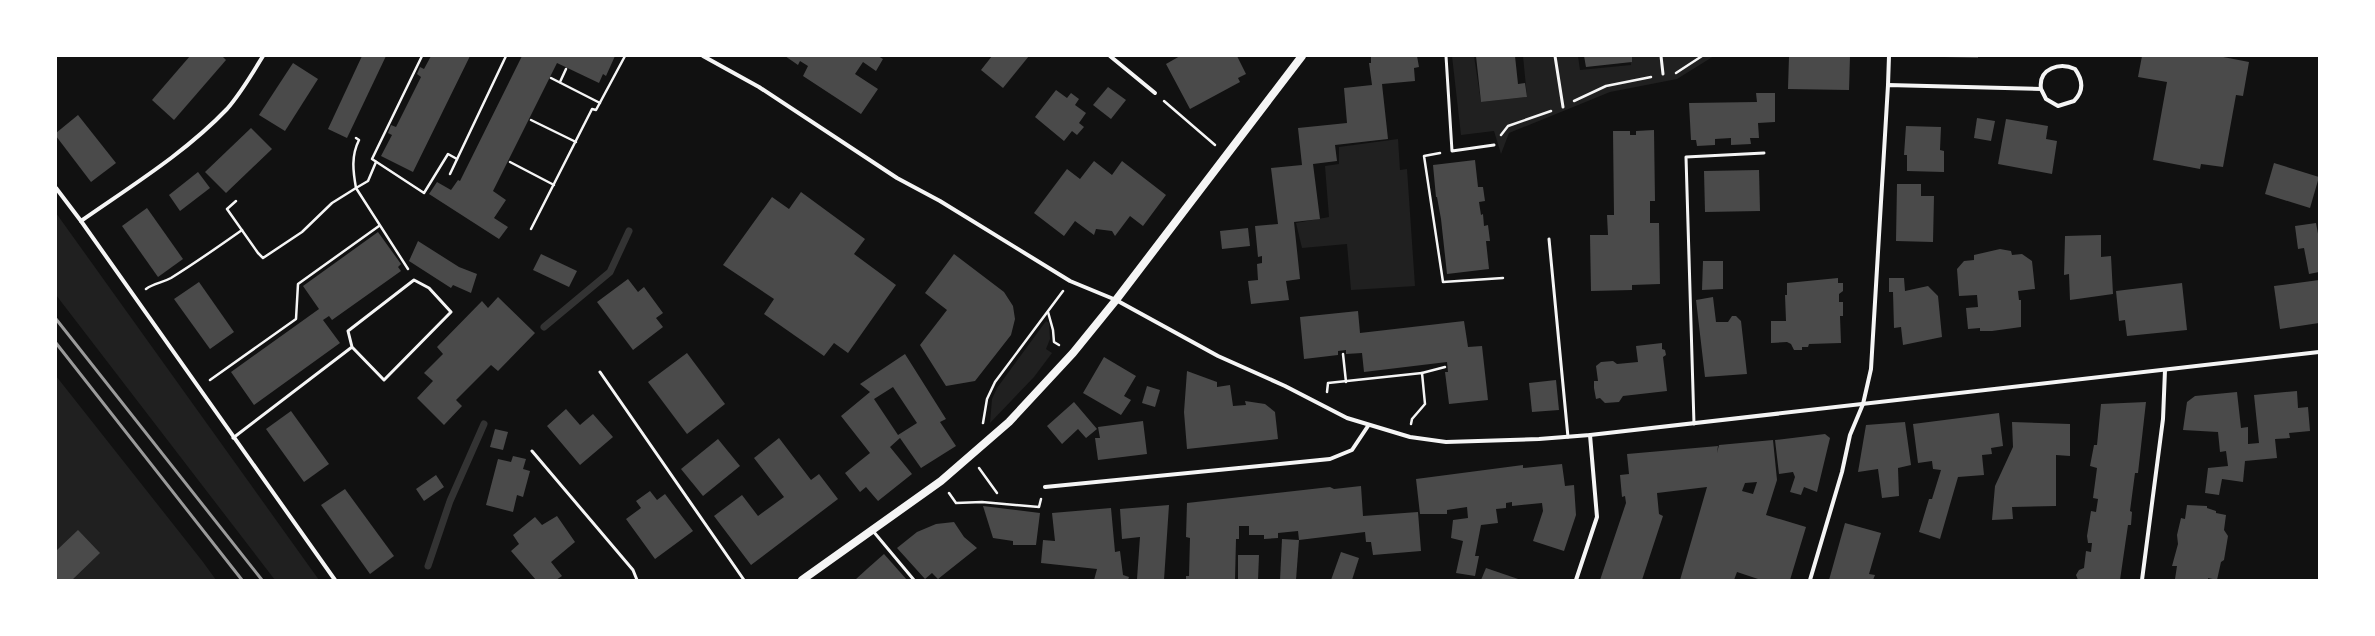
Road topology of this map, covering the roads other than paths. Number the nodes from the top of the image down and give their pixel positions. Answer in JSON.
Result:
{"nodes":[{"id":1,"x":263,"y":56,"type":"edge"},
{"id":2,"x":702,"y":56,"type":"edge"},
{"id":3,"x":1110,"y":56,"type":"edge"},
{"id":4,"x":1302,"y":56,"type":"edge"},
{"id":5,"x":1446,"y":56,"type":"edge"},
{"id":6,"x":1555,"y":56,"type":"edge"},
{"id":7,"x":1661,"y":56,"type":"edge"},
{"id":8,"x":1889,"y":56,"type":"edge"},
{"id":9,"x":1663,"y":74,"type":"road end"},
{"id":10,"x":1888,"y":85,"type":"junction"},
{"id":11,"x":2042,"y":89,"type":"junction"},
{"id":12,"x":1155,"y":93,"type":"road end"},
{"id":13,"x":1563,"y":107,"type":"road end"},
{"id":14,"x":1494,"y":145,"type":"road end"},
{"id":15,"x":1764,"y":153,"type":"dead end"},
{"id":16,"x":56,"y":188,"type":"edge"},
{"id":17,"x":81,"y":221,"type":"junction"},
{"id":18,"x":1549,"y":239,"type":"dead end"},
{"id":19,"x":1116,"y":300,"type":"junction"},
{"id":20,"x":352,"y":346,"type":"junction"},
{"id":21,"x":2319,"y":352,"type":"edge"},
{"id":22,"x":2165,"y":370,"type":"junction"},
{"id":23,"x":600,"y":372,"type":"dead end"},
{"id":24,"x":1863,"y":404,"type":"junction"},
{"id":25,"x":1694,"y":424,"type":"junction"},
{"id":26,"x":1368,"y":426,"type":"junction"},
{"id":27,"x":1590,"y":435,"type":"junction"},
{"id":28,"x":1568,"y":437,"type":"junction"},
{"id":29,"x":233,"y":438,"type":"junction"},
{"id":30,"x":532,"y":451,"type":"dead end"},
{"id":31,"x":1045,"y":487,"type":"road end"},
{"id":32,"x":872,"y":531,"type":"junction"},
{"id":33,"x":812,"y":578,"type":"edge"},
{"id":34,"x":335,"y":580,"type":"edge"},
{"id":35,"x":637,"y":580,"type":"edge"},
{"id":36,"x":744,"y":580,"type":"edge"},
{"id":37,"x":802,"y":580,"type":"edge"},
{"id":38,"x":914,"y":580,"type":"edge"},
{"id":39,"x":1576,"y":580,"type":"edge"},
{"id":40,"x":1810,"y":580,"type":"edge"},
{"id":41,"x":2142,"y":580,"type":"edge"}],
"edges":[{"from":1,"to":17,"type":"street"},
{"from":2,"to":19,"type":"street"},
{"from":3,"to":12,"type":"street"},
{"from":4,"to":19,"type":"main road"},
{"from":5,"to":14,"type":"lane"},
{"from":6,"to":13,"type":"lane"},
{"from":7,"to":9,"type":"lane"},
{"from":8,"to":10,"type":"street"},
{"from":10,"to":11,"type":"street"},
{"from":10,"to":24,"type":"street"},
{"from":11,"to":11,"type":"street"},
{"from":15,"to":25,"type":"lane"},
{"from":16,"to":17,"type":"street"},
{"from":17,"to":29,"type":"street"},
{"from":18,"to":28,"type":"lane"},
{"from":19,"to":26,"type":"street"},
{"from":19,"to":32,"type":"main road"},
{"from":20,"to":20,"type":"lane"},
{"from":20,"to":29,"type":"lane"},
{"from":21,"to":22,"type":"street"},
{"from":22,"to":24,"type":"street"},
{"from":22,"to":41,"type":"street"},
{"from":23,"to":36,"type":"lane"},
{"from":24,"to":25,"type":"street"},
{"from":24,"to":40,"type":"street"},
{"from":25,"to":27,"type":"street"},
{"from":26,"to":28,"type":"street"},
{"from":26,"to":31,"type":"street"},
{"from":27,"to":28,"type":"street"},
{"from":27,"to":39,"type":"street"},
{"from":29,"to":34,"type":"street"},
{"from":30,"to":35,"type":"lane"},
{"from":32,"to":33,"type":"main road"},
{"from":32,"to":38,"type":"lane"},
{"from":33,"to":37,"type":"main road"}]}
